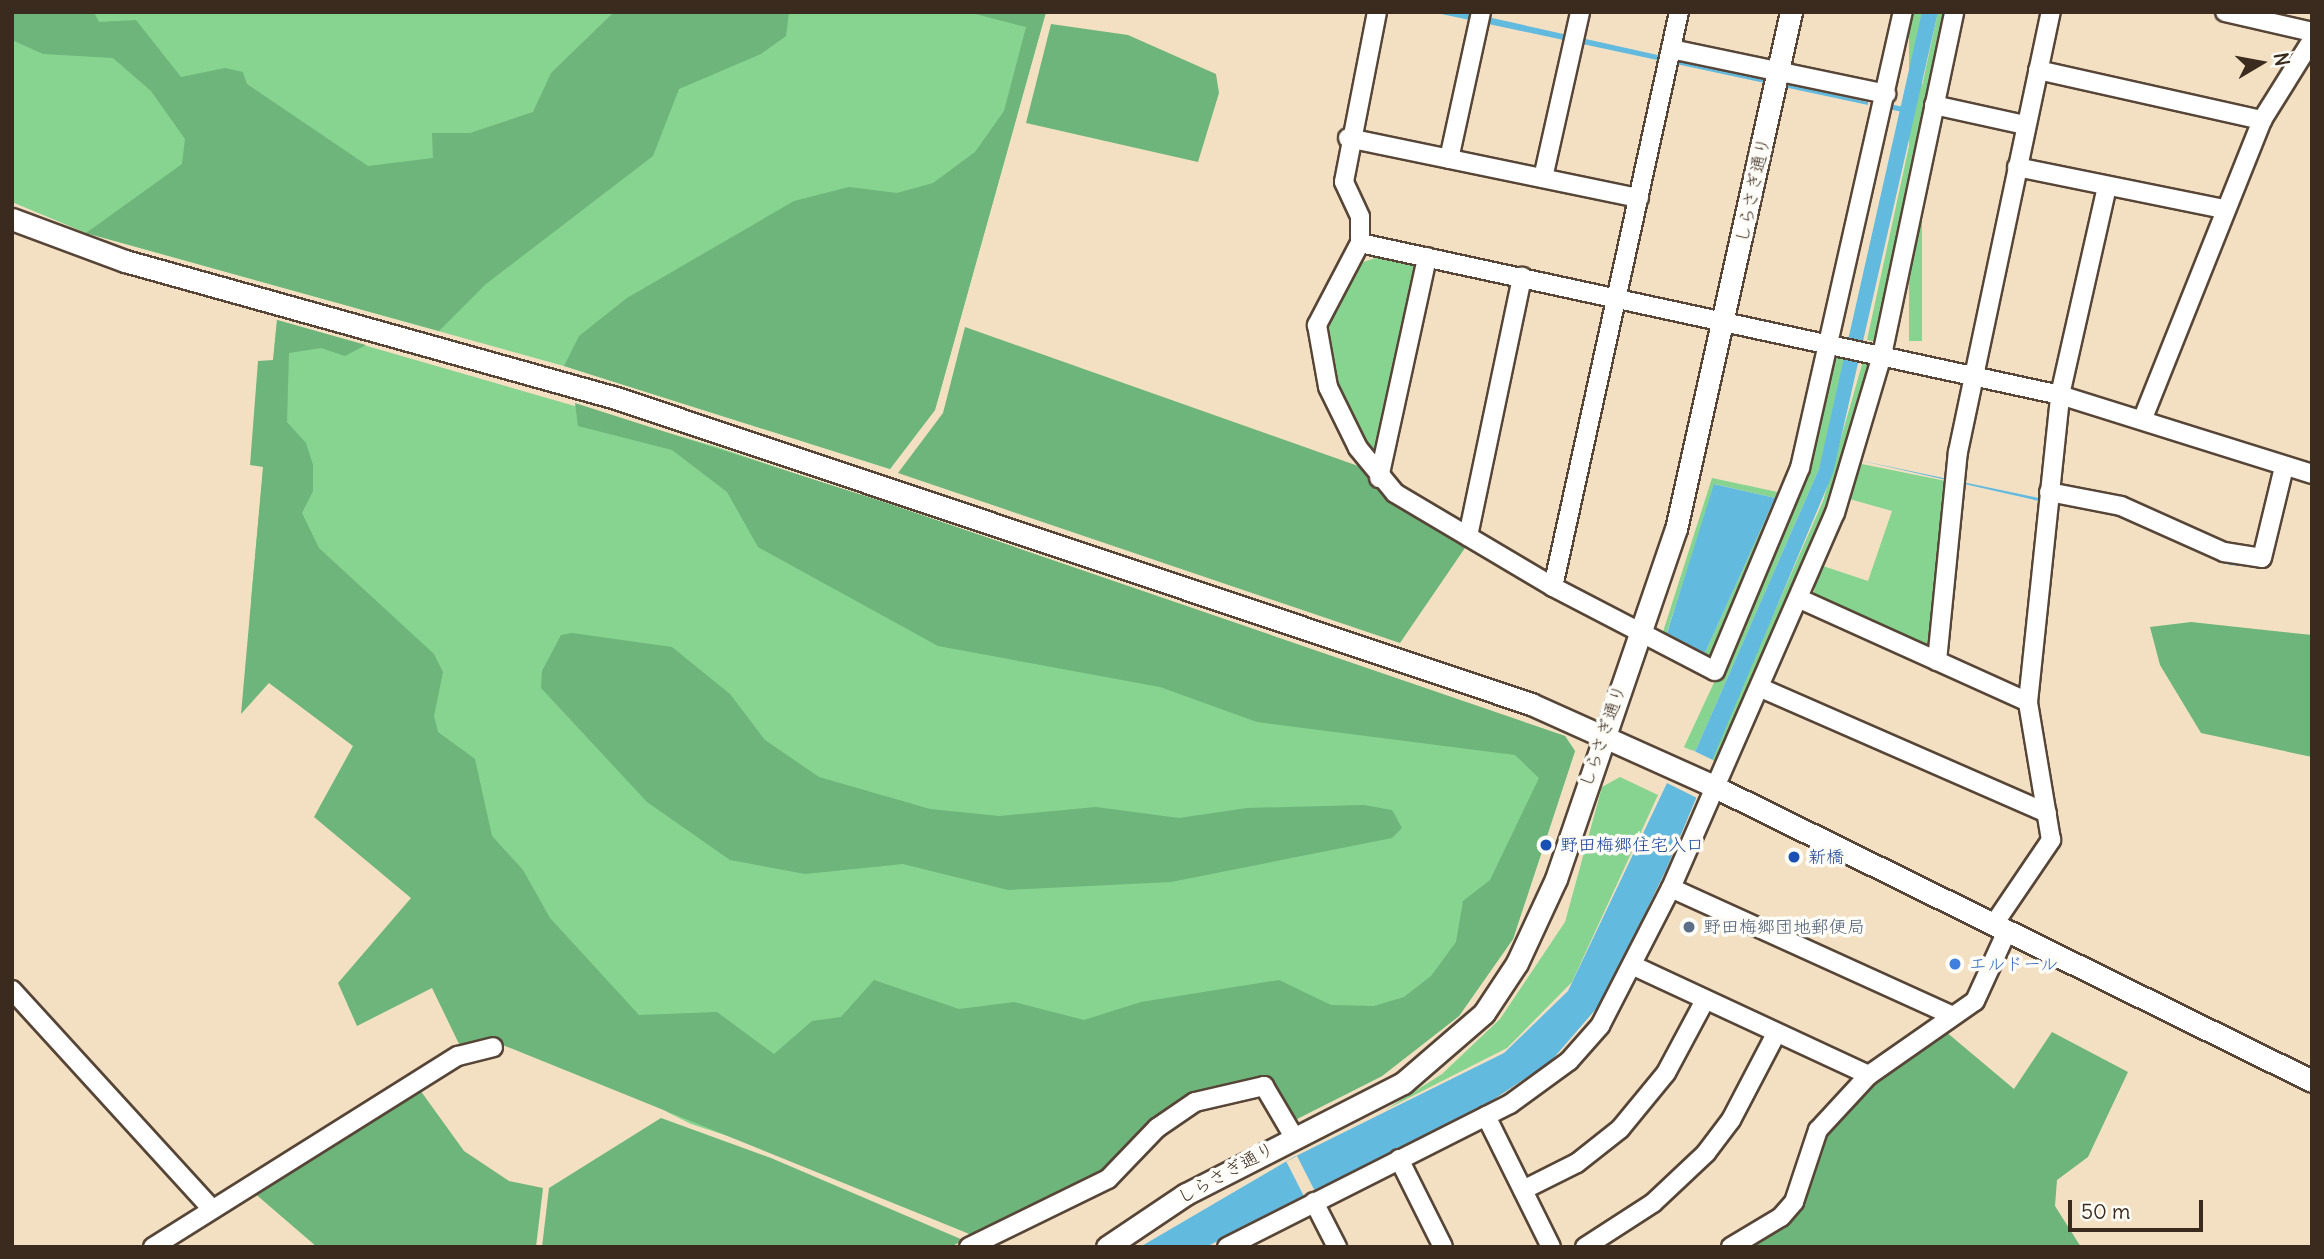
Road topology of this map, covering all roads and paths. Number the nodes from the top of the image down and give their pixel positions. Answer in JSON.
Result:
{"nodes":[{"id":1,"x":1377,"y":12,"type":"edge"},
{"id":2,"x":1481,"y":12,"type":"edge"},
{"id":3,"x":1580,"y":12,"type":"edge"},
{"id":4,"x":1679,"y":12,"type":"edge"},
{"id":5,"x":1791,"y":12,"type":"edge"},
{"id":6,"x":1903,"y":12,"type":"edge"},
{"id":7,"x":1954,"y":12,"type":"edge"},
{"id":8,"x":2050,"y":12,"type":"edge"},
{"id":9,"x":2225,"y":12,"type":"edge"},
{"id":10,"x":2312,"y":32,"type":"edge"},
{"id":11,"x":2312,"y":40,"type":"edge"},
{"id":12,"x":1671,"y":49,"type":"junction"},
{"id":13,"x":2038,"y":70,"type":"junction"},
{"id":14,"x":1779,"y":71,"type":"junction"},
{"id":15,"x":1886,"y":94,"type":"junction"},
{"id":16,"x":1934,"y":105,"type":"junction"},
{"id":17,"x":2262,"y":120,"type":"junction"},
{"id":18,"x":2025,"y":125,"type":"junction"},
{"id":19,"x":1348,"y":138,"type":"junction"},
{"id":20,"x":1449,"y":159,"type":"junction"},
{"id":21,"x":2017,"y":167,"type":"junction"},
{"id":22,"x":1543,"y":178,"type":"junction"},
{"id":23,"x":2107,"y":187,"type":"junction"},
{"id":24,"x":1639,"y":198,"type":"junction"},
{"id":25,"x":2223,"y":209,"type":"junction"},
{"id":26,"x":12,"y":219,"type":"edge"},
{"id":27,"x":1360,"y":243,"type":"junction"},
{"id":28,"x":1427,"y":257,"type":"junction"},
{"id":29,"x":1522,"y":277,"type":"junction"},
{"id":30,"x":1617,"y":298,"type":"junction"},
{"id":31,"x":1725,"y":322,"type":"junction"},
{"id":32,"x":1832,"y":345,"type":"junction"},
{"id":33,"x":1882,"y":355,"type":"junction"},
{"id":34,"x":1974,"y":374,"type":"junction"},
{"id":35,"x":2060,"y":395,"type":"junction"},
{"id":36,"x":2143,"y":418,"type":"junction"},
{"id":37,"x":2284,"y":467,"type":"junction"},
{"id":38,"x":2312,"y":474,"type":"edge"},
{"id":39,"x":1379,"y":478,"type":"junction"},
{"id":40,"x":2049,"y":492,"type":"junction"},
{"id":41,"x":1468,"y":536,"type":"junction"},
{"id":42,"x":1553,"y":587,"type":"junction"},
{"id":43,"x":1800,"y":599,"type":"junction"},
{"id":44,"x":1640,"y":632,"type":"junction"},
{"id":45,"x":1937,"y":661,"type":"junction"},
{"id":46,"x":1761,"y":688,"type":"junction"},
{"id":47,"x":2028,"y":702,"type":"junction"},
{"id":48,"x":1603,"y":734,"type":"junction"},
{"id":49,"x":1713,"y":786,"type":"junction"},
{"id":50,"x":2048,"y":813,"type":"junction"},
{"id":51,"x":1671,"y":888,"type":"junction"},
{"id":52,"x":2000,"y":927,"type":"junction"},
{"id":53,"x":1634,"y":966,"type":"junction"},
{"id":54,"x":12,"y":990,"type":"edge"},
{"id":55,"x":1704,"y":1002,"type":"junction"},
{"id":56,"x":1951,"y":1015,"type":"junction"},
{"id":57,"x":1776,"y":1034,"type":"junction"},
{"id":58,"x":493,"y":1047,"type":"dead end"},
{"id":59,"x":1869,"y":1075,"type":"junction"},
{"id":60,"x":2312,"y":1081,"type":"edge"},
{"id":61,"x":1486,"y":1116,"type":"junction"},
{"id":62,"x":1294,"y":1137,"type":"junction"},
{"id":63,"x":1399,"y":1159,"type":"junction"},
{"id":64,"x":1523,"y":1190,"type":"junction"},
{"id":65,"x":1314,"y":1202,"type":"junction"},
{"id":66,"x":211,"y":1208,"type":"junction"},
{"id":67,"x":157,"y":1246,"type":"edge"},
{"id":68,"x":969,"y":1247,"type":"edge"},
{"id":69,"x":1107,"y":1247,"type":"edge"},
{"id":70,"x":1227,"y":1247,"type":"edge"},
{"id":71,"x":1336,"y":1247,"type":"edge"},
{"id":72,"x":1443,"y":1247,"type":"edge"},
{"id":73,"x":1550,"y":1247,"type":"edge"},
{"id":74,"x":1585,"y":1247,"type":"edge"},
{"id":75,"x":1731,"y":1247,"type":"edge"}],
"edges":[{"from":1,"to":19,"type":"street"},
{"from":2,"to":20,"type":"street"},
{"from":3,"to":22,"type":"street"},
{"from":4,"to":12,"type":"street"},
{"from":5,"to":14,"type":"street","name":"しらさぎ通り"},
{"from":6,"to":15,"type":"street"},
{"from":7,"to":16,"type":"street"},
{"from":8,"to":13,"type":"street"},
{"from":9,"to":10,"type":"street"},
{"from":11,"to":17,"type":"street"},
{"from":12,"to":14,"type":"street"},
{"from":12,"to":24,"type":"street"},
{"from":13,"to":17,"type":"street"},
{"from":13,"to":18,"type":"street"},
{"from":14,"to":15,"type":"street"},
{"from":14,"to":31,"type":"street","name":"しらさぎ通り"},
{"from":15,"to":32,"type":"street"},
{"from":16,"to":18,"type":"street"},
{"from":16,"to":33,"type":"street"},
{"from":17,"to":25,"type":"street"},
{"from":18,"to":21,"type":"street"},
{"from":19,"to":20,"type":"street"},
{"from":19,"to":27,"type":"street"},
{"from":20,"to":22,"type":"street"},
{"from":21,"to":23,"type":"street"},
{"from":21,"to":34,"type":"street"},
{"from":22,"to":24,"type":"street"},
{"from":23,"to":25,"type":"street"},
{"from":23,"to":35,"type":"street"},
{"from":24,"to":30,"type":"street"},
{"from":25,"to":36,"type":"street"},
{"from":26,"to":48,"type":"street"},
{"from":27,"to":28,"type":"street"},
{"from":27,"to":39,"type":"street"},
{"from":28,"to":29,"type":"street"},
{"from":28,"to":39,"type":"street"},
{"from":29,"to":30,"type":"street"},
{"from":29,"to":41,"type":"street"},
{"from":30,"to":31,"type":"street"},
{"from":30,"to":42,"type":"street"},
{"from":31,"to":32,"type":"street"},
{"from":31,"to":44,"type":"street","name":"しらさぎ通り"},
{"from":32,"to":33,"type":"street"},
{"from":32,"to":44,"type":"street"},
{"from":33,"to":34,"type":"street"},
{"from":33,"to":43,"type":"street"},
{"from":34,"to":35,"type":"street"},
{"from":34,"to":45,"type":"street"},
{"from":35,"to":36,"type":"street"},
{"from":35,"to":40,"type":"street"},
{"from":36,"to":37,"type":"street"},
{"from":37,"to":38,"type":"street"},
{"from":37,"to":40,"type":"street"},
{"from":39,"to":41,"type":"street"},
{"from":40,"to":47,"type":"street"},
{"from":41,"to":42,"type":"street"},
{"from":42,"to":44,"type":"street"},
{"from":43,"to":45,"type":"street"},
{"from":43,"to":46,"type":"street"},
{"from":44,"to":48,"type":"street","name":"しらさぎ通り"},
{"from":45,"to":47,"type":"street"},
{"from":46,"to":49,"type":"street"},
{"from":46,"to":50,"type":"street"},
{"from":47,"to":50,"type":"street"},
{"from":48,"to":49,"type":"street"},
{"from":48,"to":62,"type":"street","name":"しらさぎ通り"},
{"from":49,"to":51,"type":"street"},
{"from":49,"to":52,"type":"street"},
{"from":50,"to":52,"type":"street"},
{"from":51,"to":53,"type":"street"},
{"from":51,"to":56,"type":"street"},
{"from":52,"to":56,"type":"street"},
{"from":52,"to":60,"type":"street"},
{"from":53,"to":55,"type":"street"},
{"from":53,"to":61,"type":"street"},
{"from":54,"to":66,"type":"street"},
{"from":55,"to":57,"type":"street"},
{"from":55,"to":64,"type":"street"},
{"from":56,"to":59,"type":"street"},
{"from":57,"to":59,"type":"street"},
{"from":57,"to":74,"type":"street"},
{"from":58,"to":66,"type":"street"},
{"from":59,"to":75,"type":"street"},
{"from":61,"to":63,"type":"street"},
{"from":61,"to":64,"type":"street"},
{"from":62,"to":68,"type":"street"},
{"from":62,"to":69,"type":"street","name":"しらさぎ通り"},
{"from":63,"to":65,"type":"street"},
{"from":63,"to":72,"type":"street"},
{"from":64,"to":73,"type":"street"},
{"from":65,"to":70,"type":"street"},
{"from":65,"to":71,"type":"street"},
{"from":66,"to":67,"type":"street"}]}
